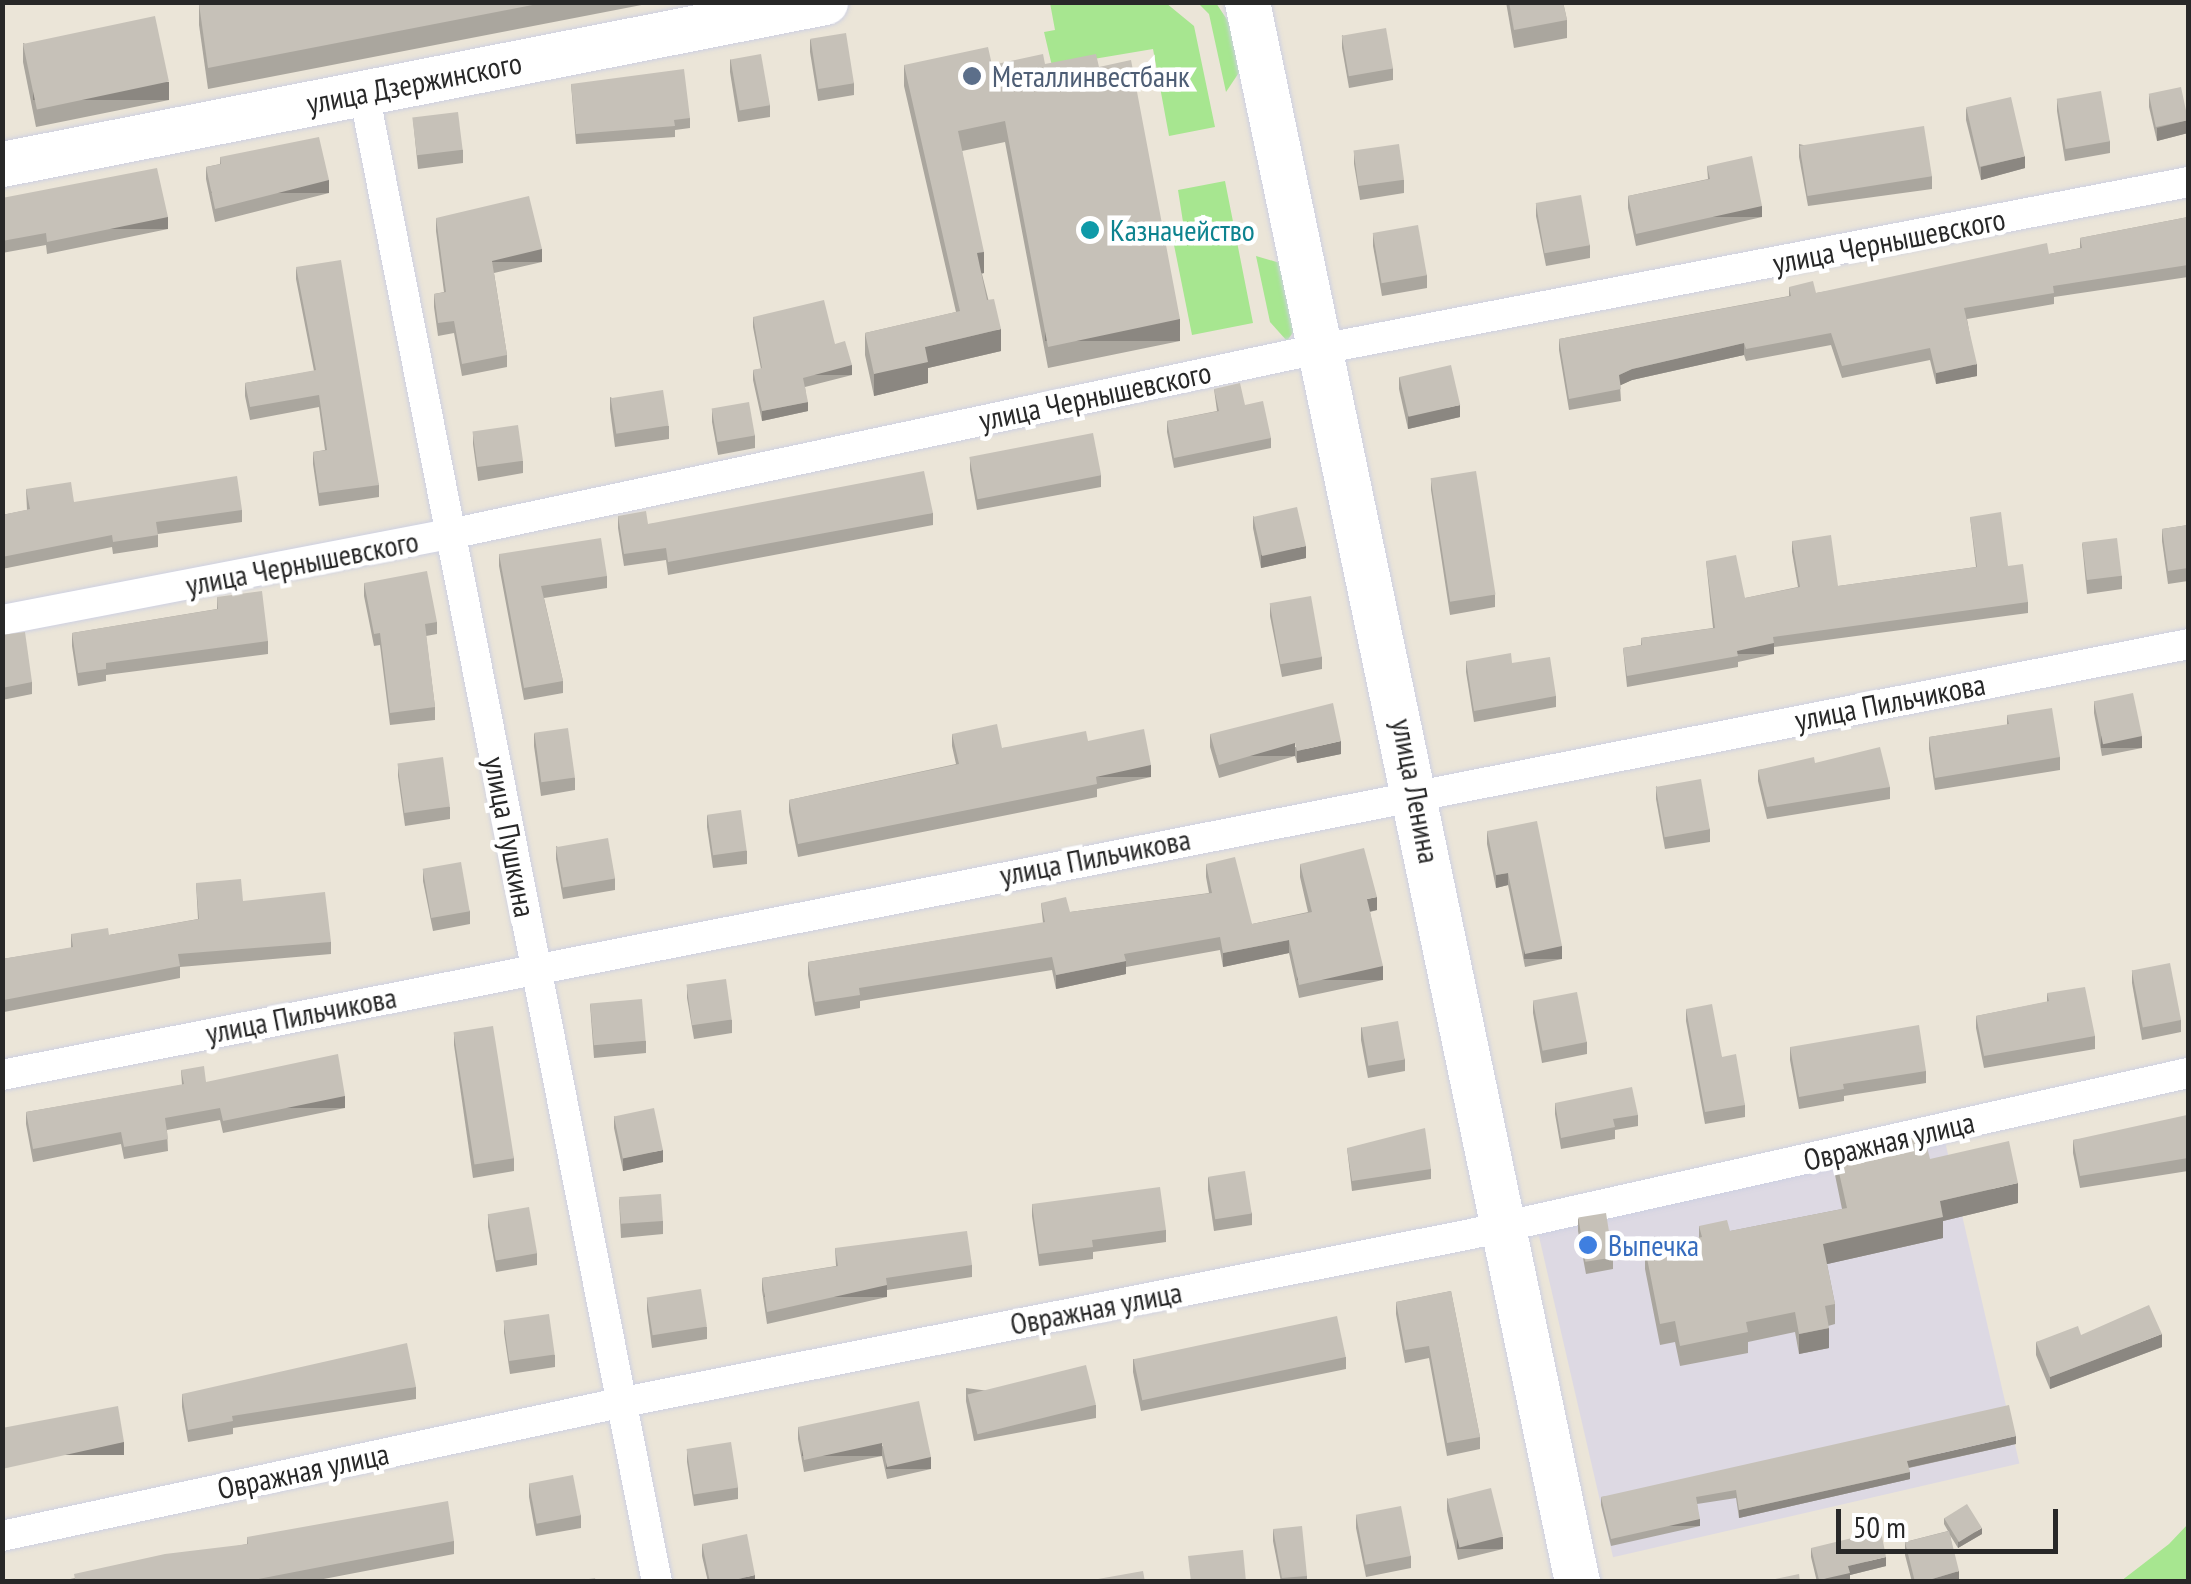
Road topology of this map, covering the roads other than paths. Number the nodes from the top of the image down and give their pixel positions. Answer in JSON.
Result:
{"nodes":[{"id":1,"x":825,"y":2,"type":"edge"},
{"id":2,"x":1246,"y":2,"type":"edge"},
{"id":3,"x":364,"y":93,"type":"junction"},
{"id":4,"x":2,"y":164,"type":"edge"},
{"id":5,"x":2188,"y":182,"type":"edge"},
{"id":6,"x":1324,"y":348,"type":"junction"},
{"id":7,"x":450,"y":534,"type":"junction"},
{"id":8,"x":2,"y":620,"type":"edge"},
{"id":9,"x":2188,"y":644,"type":"edge"},
{"id":10,"x":1418,"y":795,"type":"junction"},
{"id":11,"x":536,"y":968,"type":"junction"},
{"id":12,"x":2,"y":1074,"type":"edge"},
{"id":13,"x":2188,"y":1074,"type":"edge"},
{"id":14,"x":1500,"y":1226,"type":"junction"},
{"id":15,"x":624,"y":1402,"type":"junction"},
{"id":16,"x":2,"y":1536,"type":"edge"},
{"id":17,"x":1570,"y":1580,"type":"edge"},
{"id":18,"x":657,"y":1582,"type":"edge"}],
"edges":[{"from":1,"to":3,"type":"main road","name":"улица Дзержинского"},
{"from":2,"to":6,"type":"main road","name":"улица Ленина"},
{"from":3,"to":4,"type":"main road","name":"улица Дзержинского"},
{"from":3,"to":7,"type":"street","name":"улица Пушкина"},
{"from":5,"to":6,"type":"street","name":"улица Чернышевского"},
{"from":6,"to":7,"type":"street","name":"улица Чернышевского"},
{"from":6,"to":10,"type":"main road","name":"улица Ленина"},
{"from":7,"to":8,"type":"street","name":"улица Чернышевского"},
{"from":7,"to":11,"type":"street","name":"улица Пушкина"},
{"from":9,"to":10,"type":"street","name":"улица Пильчикова"},
{"from":10,"to":11,"type":"street","name":"улица Пильчикова"},
{"from":10,"to":14,"type":"main road","name":"улица Ленина"},
{"from":11,"to":12,"type":"street","name":"улица Пильчикова"},
{"from":11,"to":15,"type":"street","name":"улица Пушкина"},
{"from":13,"to":14,"type":"street","name":"Овражная улица"},
{"from":14,"to":15,"type":"street","name":"Овражная улица"},
{"from":14,"to":17,"type":"main road","name":"улица Ленина"},
{"from":15,"to":16,"type":"street","name":"Овражная улица"},
{"from":15,"to":18,"type":"street","name":"улица Пушкина"}]}
